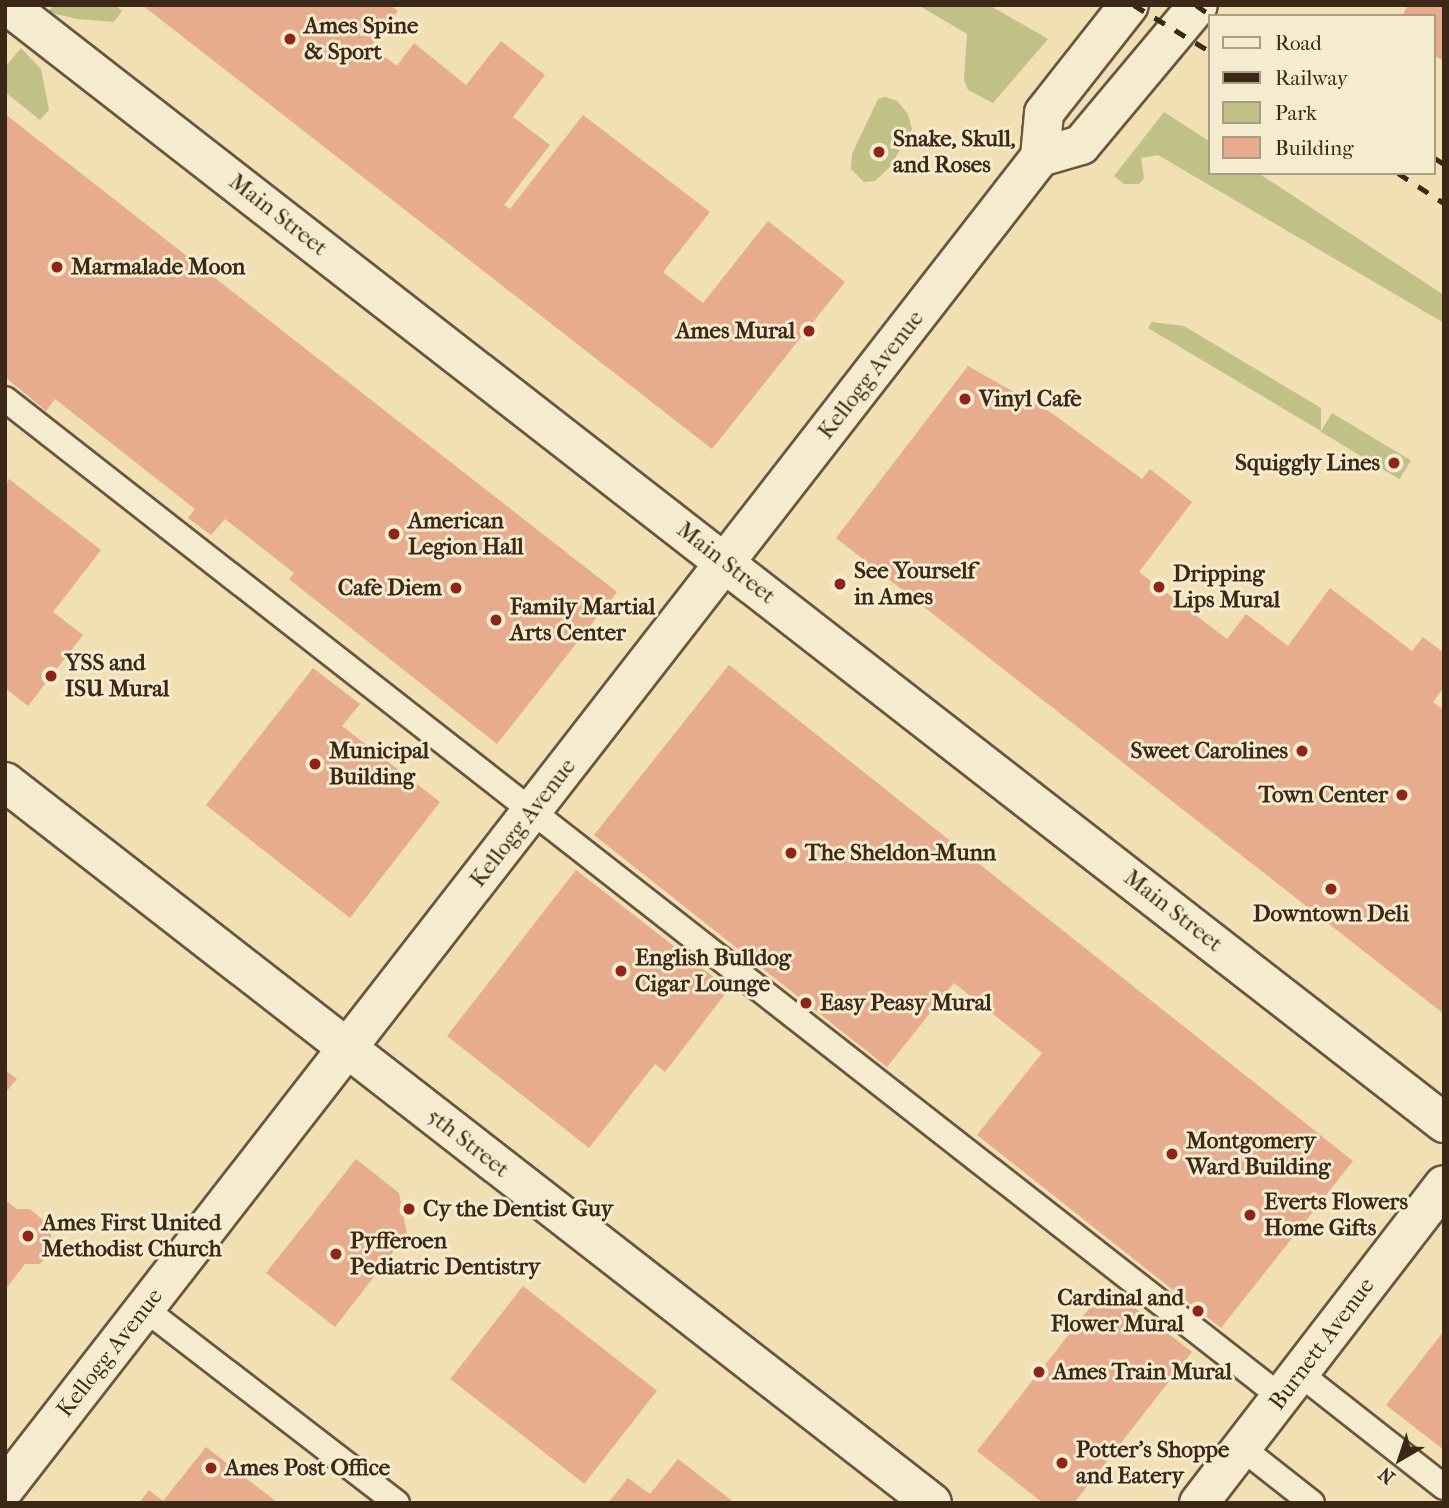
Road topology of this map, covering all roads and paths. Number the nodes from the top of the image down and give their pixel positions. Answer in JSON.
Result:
{"nodes":[{"id":1,"x":7,"y":5,"type":"edge"},
{"id":2,"x":1129,"y":5,"type":"edge"},
{"id":3,"x":1198,"y":5,"type":"edge"},
{"id":4,"x":1040,"y":157,"type":"junction"},
{"id":5,"x":5,"y":399,"type":"edge"},
{"id":6,"x":725,"y":562,"type":"junction"},
{"id":7,"x":5,"y":782,"type":"edge"},
{"id":8,"x":534,"y":808,"type":"junction"},
{"id":9,"x":348,"y":1048,"type":"junction"},
{"id":10,"x":1444,"y":1122,"type":"edge"},
{"id":11,"x":1444,"y":1185,"type":"edge"},
{"id":12,"x":145,"y":1309,"type":"junction"},
{"id":13,"x":1290,"y":1385,"type":"junction"},
{"id":14,"x":1242,"y":1448,"type":"junction"},
{"id":15,"x":1444,"y":1487,"type":"edge"},
{"id":16,"x":5,"y":1488,"type":"edge"},
{"id":17,"x":397,"y":1503,"type":"edge"},
{"id":18,"x":932,"y":1503,"type":"edge"},
{"id":19,"x":1199,"y":1503,"type":"edge"},
{"id":20,"x":1312,"y":1503,"type":"edge"}],
"edges":[{"from":1,"to":6,"type":"street","name":"Main Street"},
{"from":2,"to":4,"type":"street"},
{"from":3,"to":4,"type":"street"},
{"from":4,"to":6,"type":"street","name":"Kellogg Avenue"},
{"from":5,"to":8,"type":"lane"},
{"from":6,"to":8,"type":"street","name":"Kellogg Avenue"},
{"from":6,"to":10,"type":"street","name":"Main Street"},
{"from":7,"to":9,"type":"street","name":"5th Street"},
{"from":8,"to":9,"type":"street","name":"Kellogg Avenue"},
{"from":8,"to":13,"type":"lane"},
{"from":9,"to":12,"type":"street","name":"Kellogg Avenue"},
{"from":9,"to":18,"type":"street","name":"5th Street"},
{"from":11,"to":13,"type":"street","name":"Burnett Avenue"},
{"from":12,"to":16,"type":"street","name":"Kellogg Avenue"},
{"from":12,"to":17,"type":"lane"},
{"from":13,"to":14,"type":"street","name":"Burnett Avenue"},
{"from":13,"to":15,"type":"lane"},
{"from":14,"to":19,"type":"street","name":"Burnett Avenue"},
{"from":14,"to":20,"type":"lane"}]}
